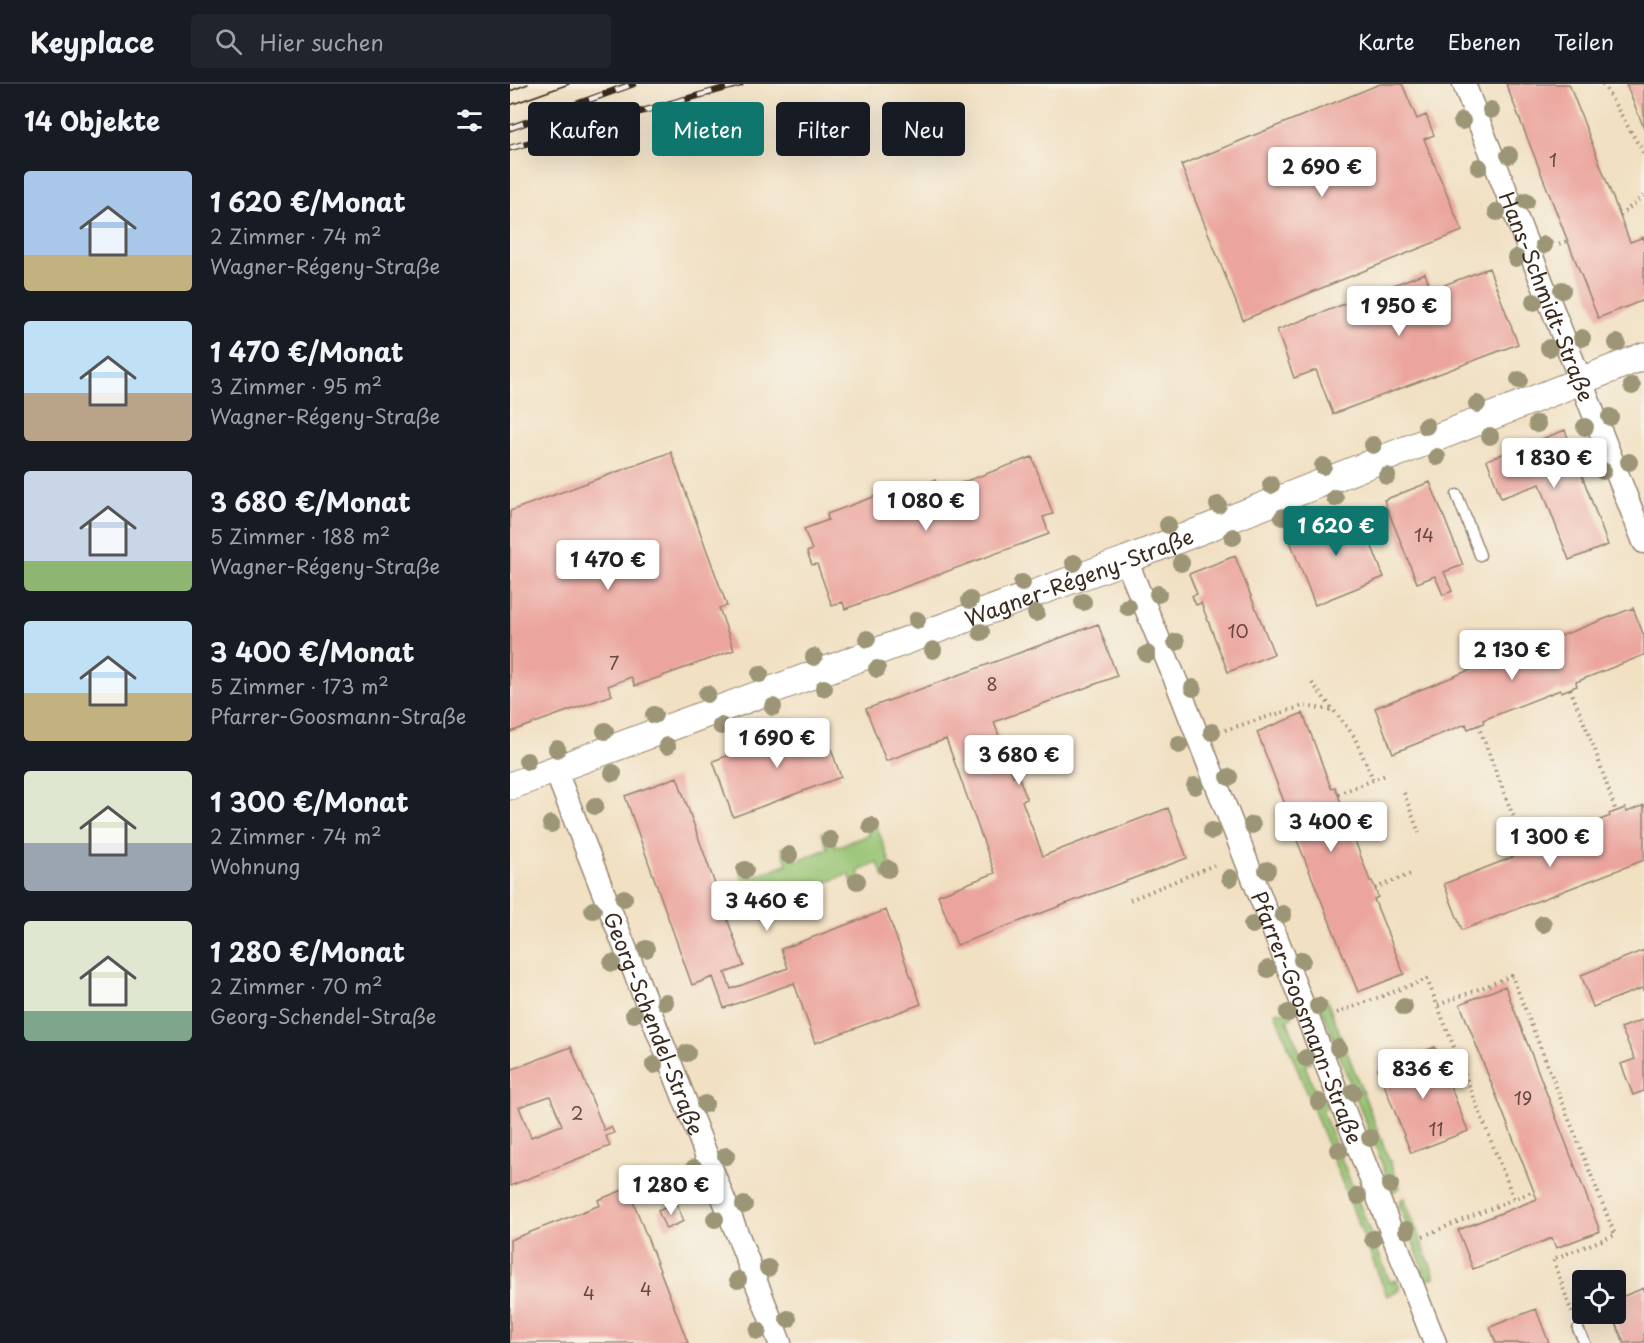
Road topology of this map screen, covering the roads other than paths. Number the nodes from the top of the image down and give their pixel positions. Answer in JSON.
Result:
{"nodes":[{"id":1,"x":1464,"y":84,"type":"edge"},
{"id":2,"x":1644,"y":356,"type":"edge"},
{"id":3,"x":1580,"y":381,"type":"junction"},
{"id":4,"x":1457,"y":495,"type":"dead end"},
{"id":5,"x":1644,"y":542,"type":"edge"},
{"id":6,"x":1480,"y":555,"type":"dead end"},
{"id":7,"x":1126,"y":560,"type":"junction"},
{"id":8,"x":555,"y":769,"type":"junction"},
{"id":9,"x":510,"y":786,"type":"edge"},
{"id":10,"x":1578,"y":1329,"type":"road end"},
{"id":11,"x":780,"y":1343,"type":"edge"},
{"id":12,"x":1435,"y":1343,"type":"edge"},
{"id":13,"x":1585,"y":1343,"type":"edge"}],
"edges":[{"from":1,"to":3,"type":"street","name":"Hans-Schmidt-Straße"},
{"from":2,"to":3,"type":"street","name":"Wagner-Régeny-Straße"},
{"from":3,"to":5,"type":"street","name":"Hans-Schmidt-Straße"},
{"from":3,"to":7,"type":"street","name":"Wagner-Régeny-Straße"},
{"from":4,"to":6,"type":"lane"},
{"from":7,"to":8,"type":"street","name":"Wagner-Régeny-Straße"},
{"from":7,"to":12,"type":"street","name":"Pfarrer-Goosmann-Straße"},
{"from":8,"to":9,"type":"street","name":"Wagner-Régeny-Straße"},
{"from":8,"to":11,"type":"street","name":"Georg-Schendel-Straße"},
{"from":10,"to":13,"type":"lane"}]}
